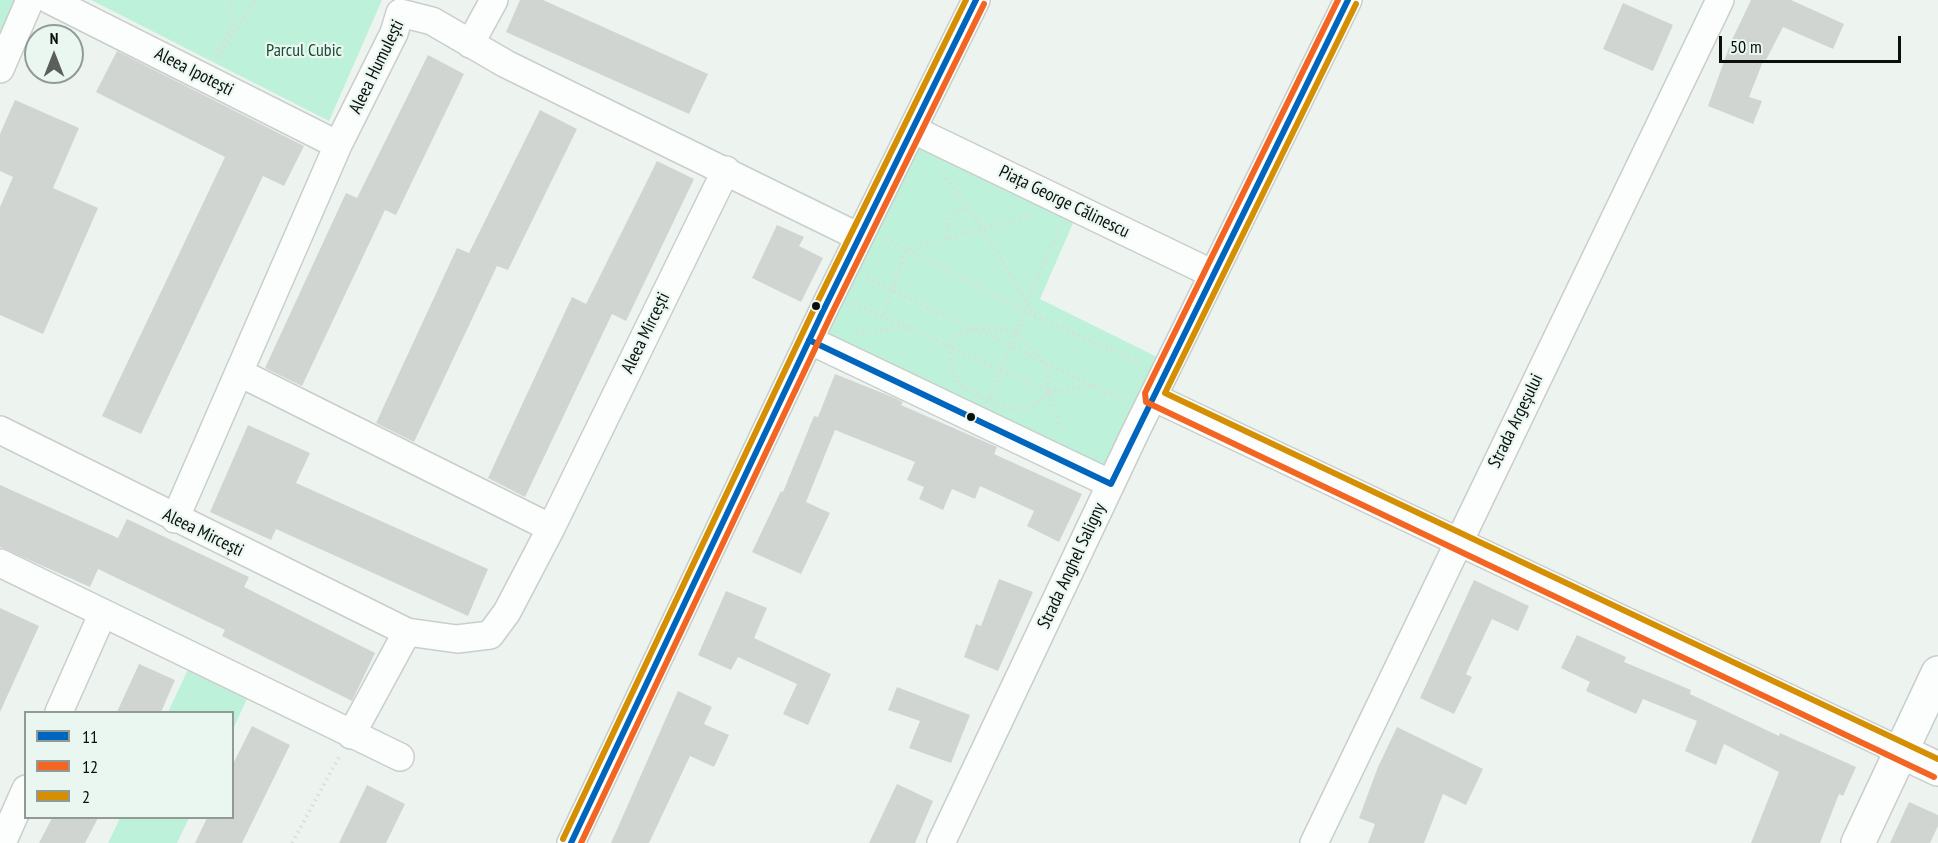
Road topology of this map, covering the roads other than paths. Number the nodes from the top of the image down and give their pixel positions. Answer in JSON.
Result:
{"nodes":[{"id":1,"x":30,"y":0,"type":"edge"},
{"id":2,"x":50,"y":0,"type":"edge"},
{"id":3,"x":494,"y":0,"type":"edge"},
{"id":4,"x":976,"y":0,"type":"edge"},
{"id":5,"x":1348,"y":0,"type":"edge"},
{"id":6,"x":1720,"y":0,"type":"edge"},
{"id":7,"x":394,"y":7,"type":"edge"},
{"id":8,"x":470,"y":44,"type":"junction"},
{"id":9,"x":0,"y":69,"type":"edge"},
{"id":10,"x":914,"y":130,"type":"junction"},
{"id":11,"x":338,"y":145,"type":"junction"},
{"id":12,"x":726,"y":170,"type":"junction"},
{"id":13,"x":869,"y":237,"type":"junction"},
{"id":14,"x":1213,"y":274,"type":"junction"},
{"id":15,"x":809,"y":340,"type":"junction"},
{"id":16,"x":240,"y":373,"type":"junction"},
{"id":17,"x":1154,"y":397,"type":"junction"},
{"id":18,"x":0,"y":430,"type":"edge"},
{"id":19,"x":1111,"y":484,"type":"junction"},
{"id":20,"x":175,"y":519,"type":"junction"},
{"id":21,"x":551,"y":528,"type":"junction"},
{"id":22,"x":1460,"y":543,"type":"junction"},
{"id":23,"x":0,"y":563,"type":"edge"},
{"id":24,"x":102,"y":615,"type":"junction"},
{"id":25,"x":407,"y":632,"type":"junction"},
{"id":26,"x":1938,"y":673,"type":"edge"},
{"id":27,"x":59,"y":711,"type":"edge"},
{"id":28,"x":351,"y":735,"type":"junction"},
{"id":29,"x":1900,"y":751,"type":"junction"},
{"id":30,"x":400,"y":757,"type":"dead end"},
{"id":31,"x":1938,"y":769,"type":"edge"},
{"id":32,"x":24,"y":794,"type":"edge"},
{"id":33,"x":2,"y":843,"type":"edge"},
{"id":34,"x":572,"y":843,"type":"edge"},
{"id":35,"x":941,"y":843,"type":"edge"},
{"id":36,"x":1314,"y":843,"type":"edge"},
{"id":37,"x":1858,"y":843,"type":"edge"}],
"edges":[{"from":1,"to":9,"type":"street"},
{"from":2,"to":11,"type":"street","name":"Aleea Ipotești"},
{"from":3,"to":8,"type":"street"},
{"from":4,"to":10,"type":"street"},
{"from":5,"to":14,"type":"street","name":"Strada Anghel Saligny"},
{"from":6,"to":22,"type":"street","name":"Strada Argeșului"},
{"from":7,"to":8,"type":"street","name":"Aleea Humulești"},
{"from":7,"to":11,"type":"street","name":"Aleea Humulești"},
{"from":8,"to":12,"type":"street","name":"Aleea Humulești"},
{"from":10,"to":13,"type":"street"},
{"from":10,"to":14,"type":"street","name":"Piața George Călinescu"},
{"from":11,"to":16,"type":"street","name":"Aleea Humulești"},
{"from":12,"to":13,"type":"street","name":"Aleea Humulești"},
{"from":12,"to":21,"type":"street","name":"Aleea Mircești"},
{"from":13,"to":15,"type":"street"},
{"from":14,"to":17,"type":"street","name":"Strada Anghel Saligny"},
{"from":15,"to":19,"type":"street"},
{"from":15,"to":34,"type":"street"},
{"from":16,"to":20,"type":"street","name":"Aleea Humulești"},
{"from":16,"to":21,"type":"street"},
{"from":17,"to":19,"type":"street","name":"Strada Anghel Saligny"},
{"from":17,"to":22,"type":"street"},
{"from":18,"to":20,"type":"street","name":"Aleea Mircești"},
{"from":19,"to":35,"type":"street","name":"Strada Anghel Saligny"},
{"from":20,"to":25,"type":"street","name":"Aleea Mircești"},
{"from":21,"to":25,"type":"street","name":"Aleea Mircești"},
{"from":22,"to":29,"type":"street"},
{"from":22,"to":36,"type":"street","name":"Strada Argeșului"},
{"from":23,"to":24,"type":"street"},
{"from":24,"to":27,"type":"street"},
{"from":24,"to":28,"type":"street"},
{"from":25,"to":28,"type":"street"},
{"from":26,"to":29,"type":"street"},
{"from":28,"to":30,"type":"street"},
{"from":29,"to":31,"type":"street"},
{"from":29,"to":37,"type":"street"},
{"from":32,"to":33,"type":"street"}]}
